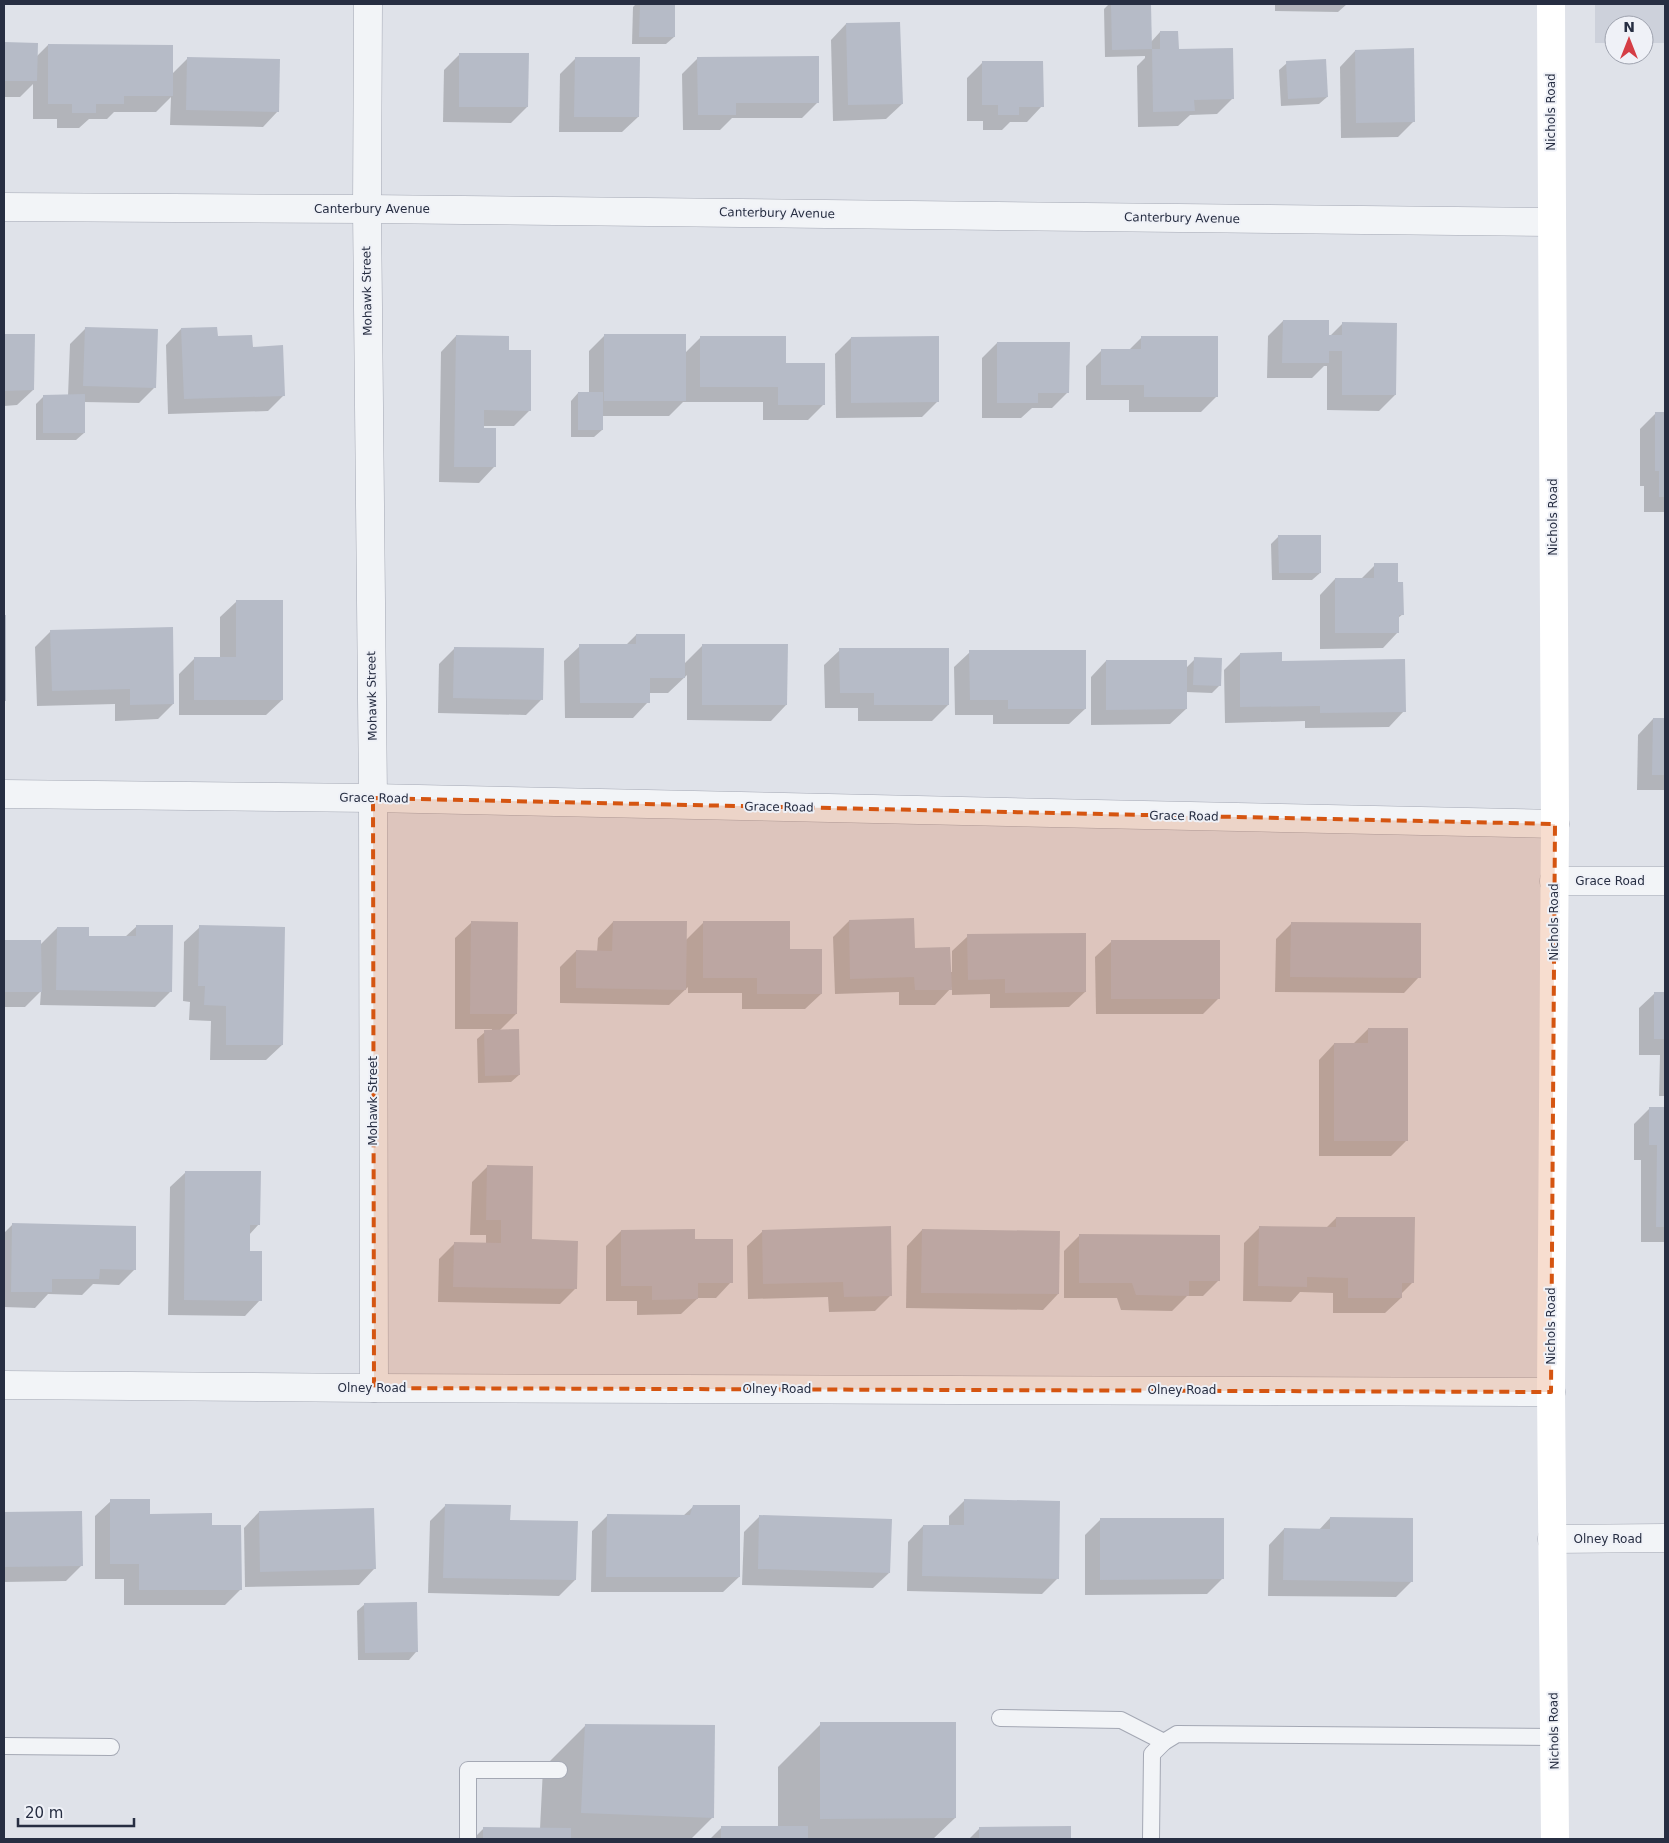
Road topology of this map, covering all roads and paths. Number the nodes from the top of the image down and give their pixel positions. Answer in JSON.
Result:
{"nodes":[{"id":1,"x":368,"y":4,"type":"edge"},
{"id":2,"x":1551,"y":4,"type":"edge"},
{"id":3,"x":4,"y":207,"type":"edge"},
{"id":4,"x":367,"y":209,"type":"junction"},
{"id":5,"x":1551,"y":222,"type":"junction"},
{"id":6,"x":4,"y":794,"type":"edge"},
{"id":7,"x":373,"y":798,"type":"junction"},
{"id":8,"x":1555,"y":824,"type":"junction"},
{"id":9,"x":1554,"y":881,"type":"junction"},
{"id":10,"x":1665,"y":881,"type":"edge"},
{"id":11,"x":4,"y":1385,"type":"edge"},
{"id":12,"x":374,"y":1388,"type":"junction"},
{"id":13,"x":1551,"y":1392,"type":"junction"},
{"id":14,"x":1665,"y":1538,"type":"edge"},
{"id":15,"x":1552,"y":1539,"type":"junction"},
{"id":16,"x":1000,"y":1718,"type":"dead end"},
{"id":17,"x":1554,"y":1737,"type":"junction"},
{"id":18,"x":1164,"y":1742,"type":"junction"},
{"id":19,"x":4,"y":1746,"type":"edge"},
{"id":20,"x":111,"y":1747,"type":"dead end"},
{"id":21,"x":559,"y":1770,"type":"dead end"},
{"id":22,"x":468,"y":1839,"type":"edge"},
{"id":23,"x":1151,"y":1839,"type":"edge"},
{"id":24,"x":1555,"y":1839,"type":"edge"}],
"edges":[{"from":1,"to":4,"type":"street","name":"Mohawk Street"},
{"from":2,"to":5,"type":"street","name":"Nichols Road"},
{"from":3,"to":4,"type":"street","name":"Canterbury Avenue"},
{"from":4,"to":5,"type":"street","name":"Canterbury Avenue"},
{"from":4,"to":7,"type":"street","name":"Mohawk Street"},
{"from":5,"to":8,"type":"street","name":"Nichols Road"},
{"from":6,"to":7,"type":"street","name":"Grace Road"},
{"from":7,"to":8,"type":"street","name":"Grace Road"},
{"from":7,"to":12,"type":"street","name":"Mohawk Street"},
{"from":8,"to":9,"type":"street","name":"Nichols Road"},
{"from":9,"to":10,"type":"street","name":"Grace Road"},
{"from":9,"to":13,"type":"street","name":"Nichols Road"},
{"from":11,"to":12,"type":"street","name":"Olney Road"},
{"from":12,"to":13,"type":"street","name":"Olney Road"},
{"from":13,"to":15,"type":"street","name":"Nichols Road"},
{"from":14,"to":15,"type":"street","name":"Olney Road"},
{"from":15,"to":17,"type":"street","name":"Nichols Road"},
{"from":16,"to":18,"type":"lane"},
{"from":17,"to":18,"type":"lane"},
{"from":17,"to":24,"type":"street","name":"Nichols Road"},
{"from":18,"to":23,"type":"lane"},
{"from":19,"to":20,"type":"lane"},
{"from":21,"to":22,"type":"lane"}]}
